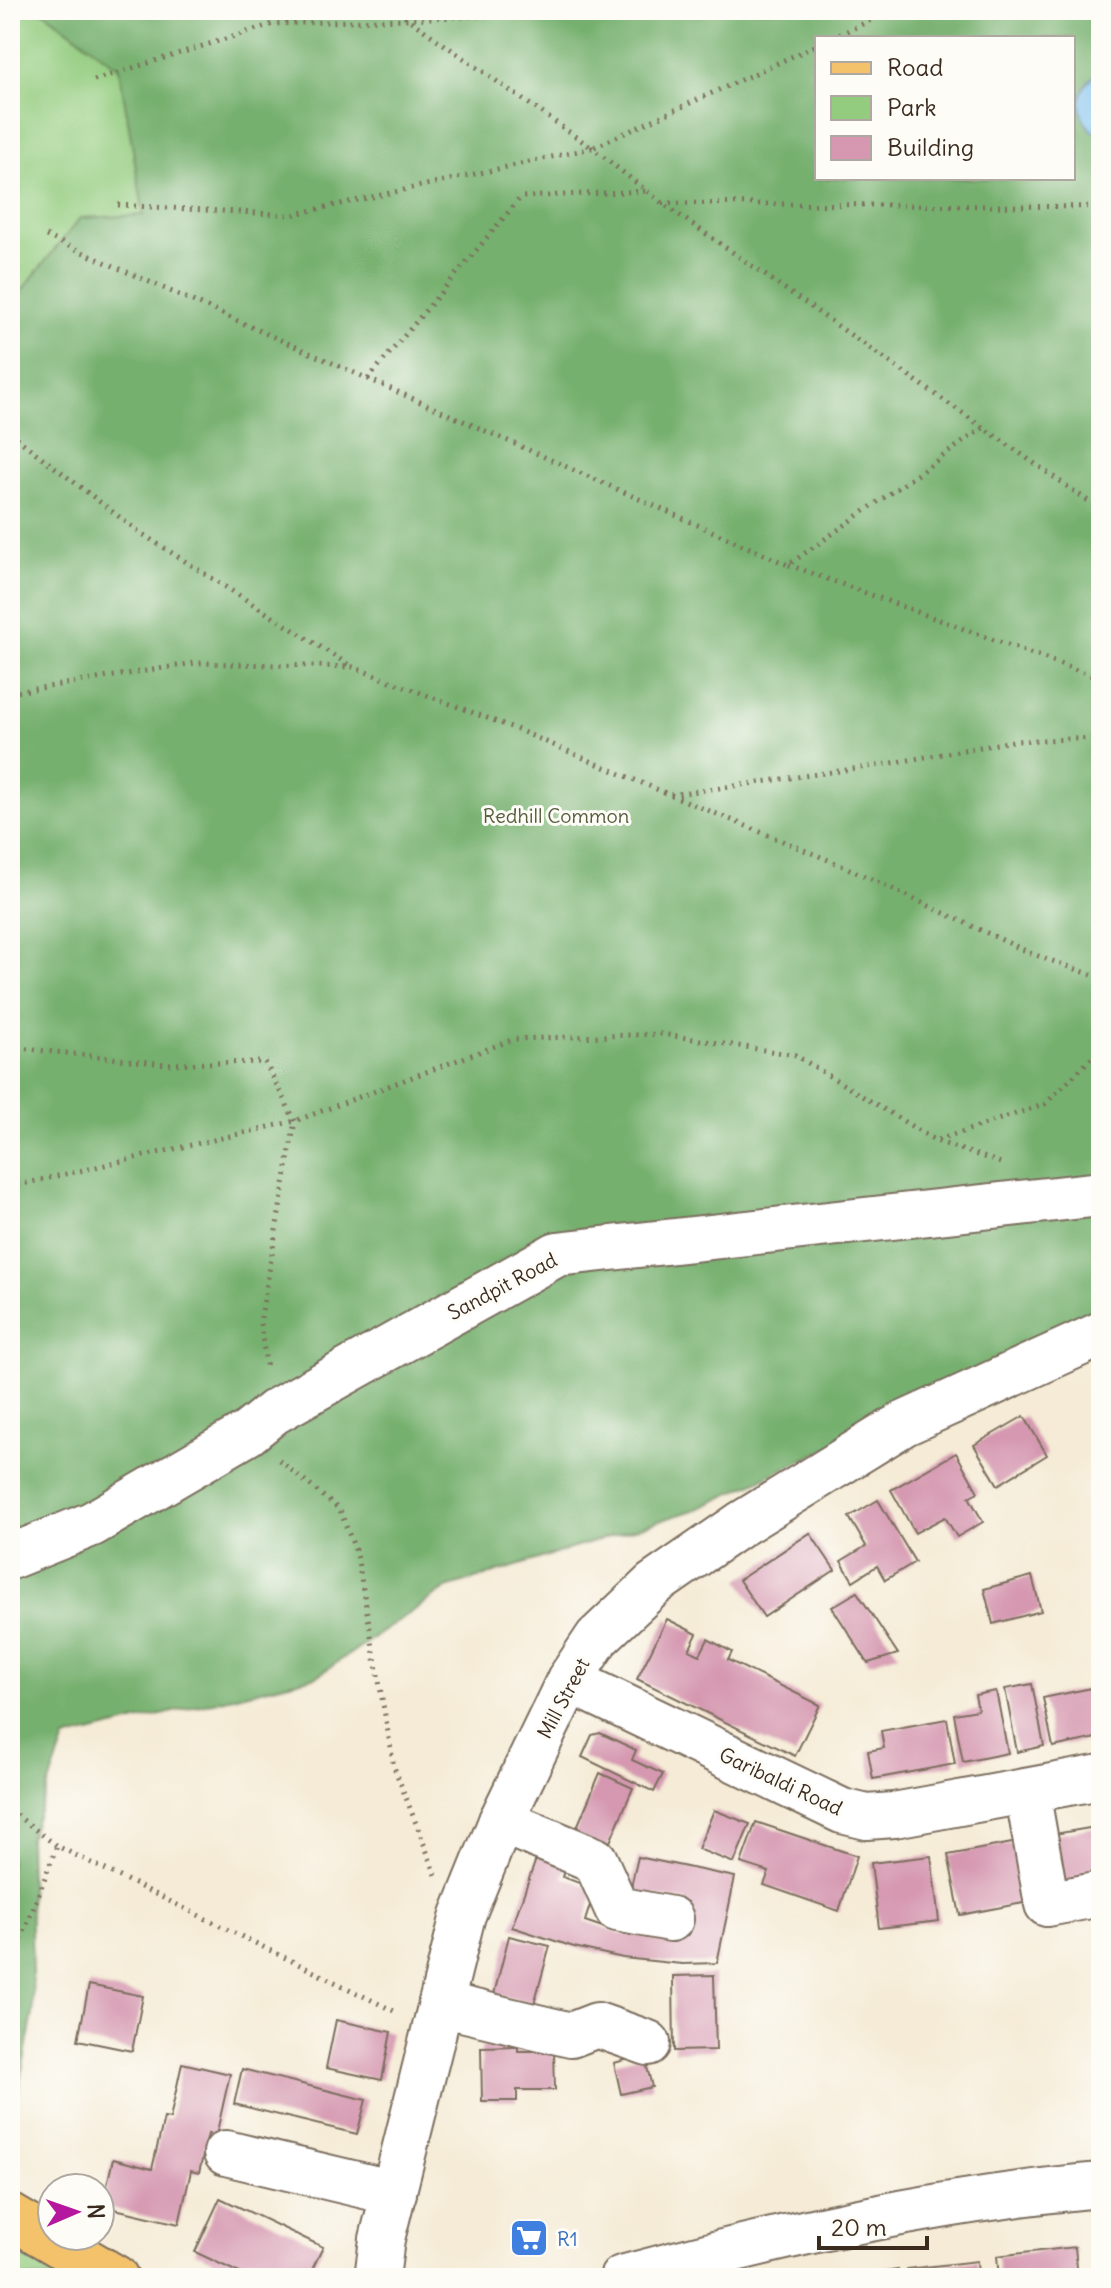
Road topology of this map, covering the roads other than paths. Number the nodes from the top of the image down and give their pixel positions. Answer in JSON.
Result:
{"nodes":[{"id":1,"x":1101,"y":1194,"type":"edge"},
{"id":2,"x":1101,"y":1334,"type":"edge"},
{"id":3,"x":10,"y":1557,"type":"edge"},
{"id":4,"x":569,"y":1680,"type":"junction"},
{"id":5,"x":1101,"y":1777,"type":"edge"},
{"id":6,"x":1027,"y":1791,"type":"junction"},
{"id":7,"x":501,"y":1821,"type":"junction"},
{"id":8,"x":1101,"y":1894,"type":"edge"},
{"id":9,"x":671,"y":1919,"type":"dead end"},
{"id":10,"x":438,"y":2017,"type":"junction"},
{"id":11,"x":648,"y":2043,"type":"dead end"},
{"id":12,"x":226,"y":2153,"type":"dead end"},
{"id":13,"x":1101,"y":2185,"type":"edge"},
{"id":14,"x":394,"y":2193,"type":"junction"},
{"id":15,"x":10,"y":2216,"type":"edge"},
{"id":16,"x":116,"y":2278,"type":"edge"},
{"id":17,"x":377,"y":2278,"type":"edge"},
{"id":18,"x":622,"y":2278,"type":"edge"}],
"edges":[{"from":1,"to":3,"type":"street","name":"Sandpit Road"},
{"from":2,"to":4,"type":"street","name":"Mill Street"},
{"from":4,"to":6,"type":"street","name":"Garibaldi Road"},
{"from":4,"to":7,"type":"street","name":"Mill Street"},
{"from":5,"to":6,"type":"street","name":"Garibaldi Road"},
{"from":6,"to":8,"type":"street"},
{"from":7,"to":9,"type":"street"},
{"from":7,"to":10,"type":"street","name":"Mill Street"},
{"from":10,"to":11,"type":"street"},
{"from":10,"to":14,"type":"street","name":"Mill Street"},
{"from":12,"to":14,"type":"street"},
{"from":13,"to":18,"type":"street"},
{"from":14,"to":17,"type":"street","name":"Mill Street"},
{"from":15,"to":16,"type":"main road"}]}
